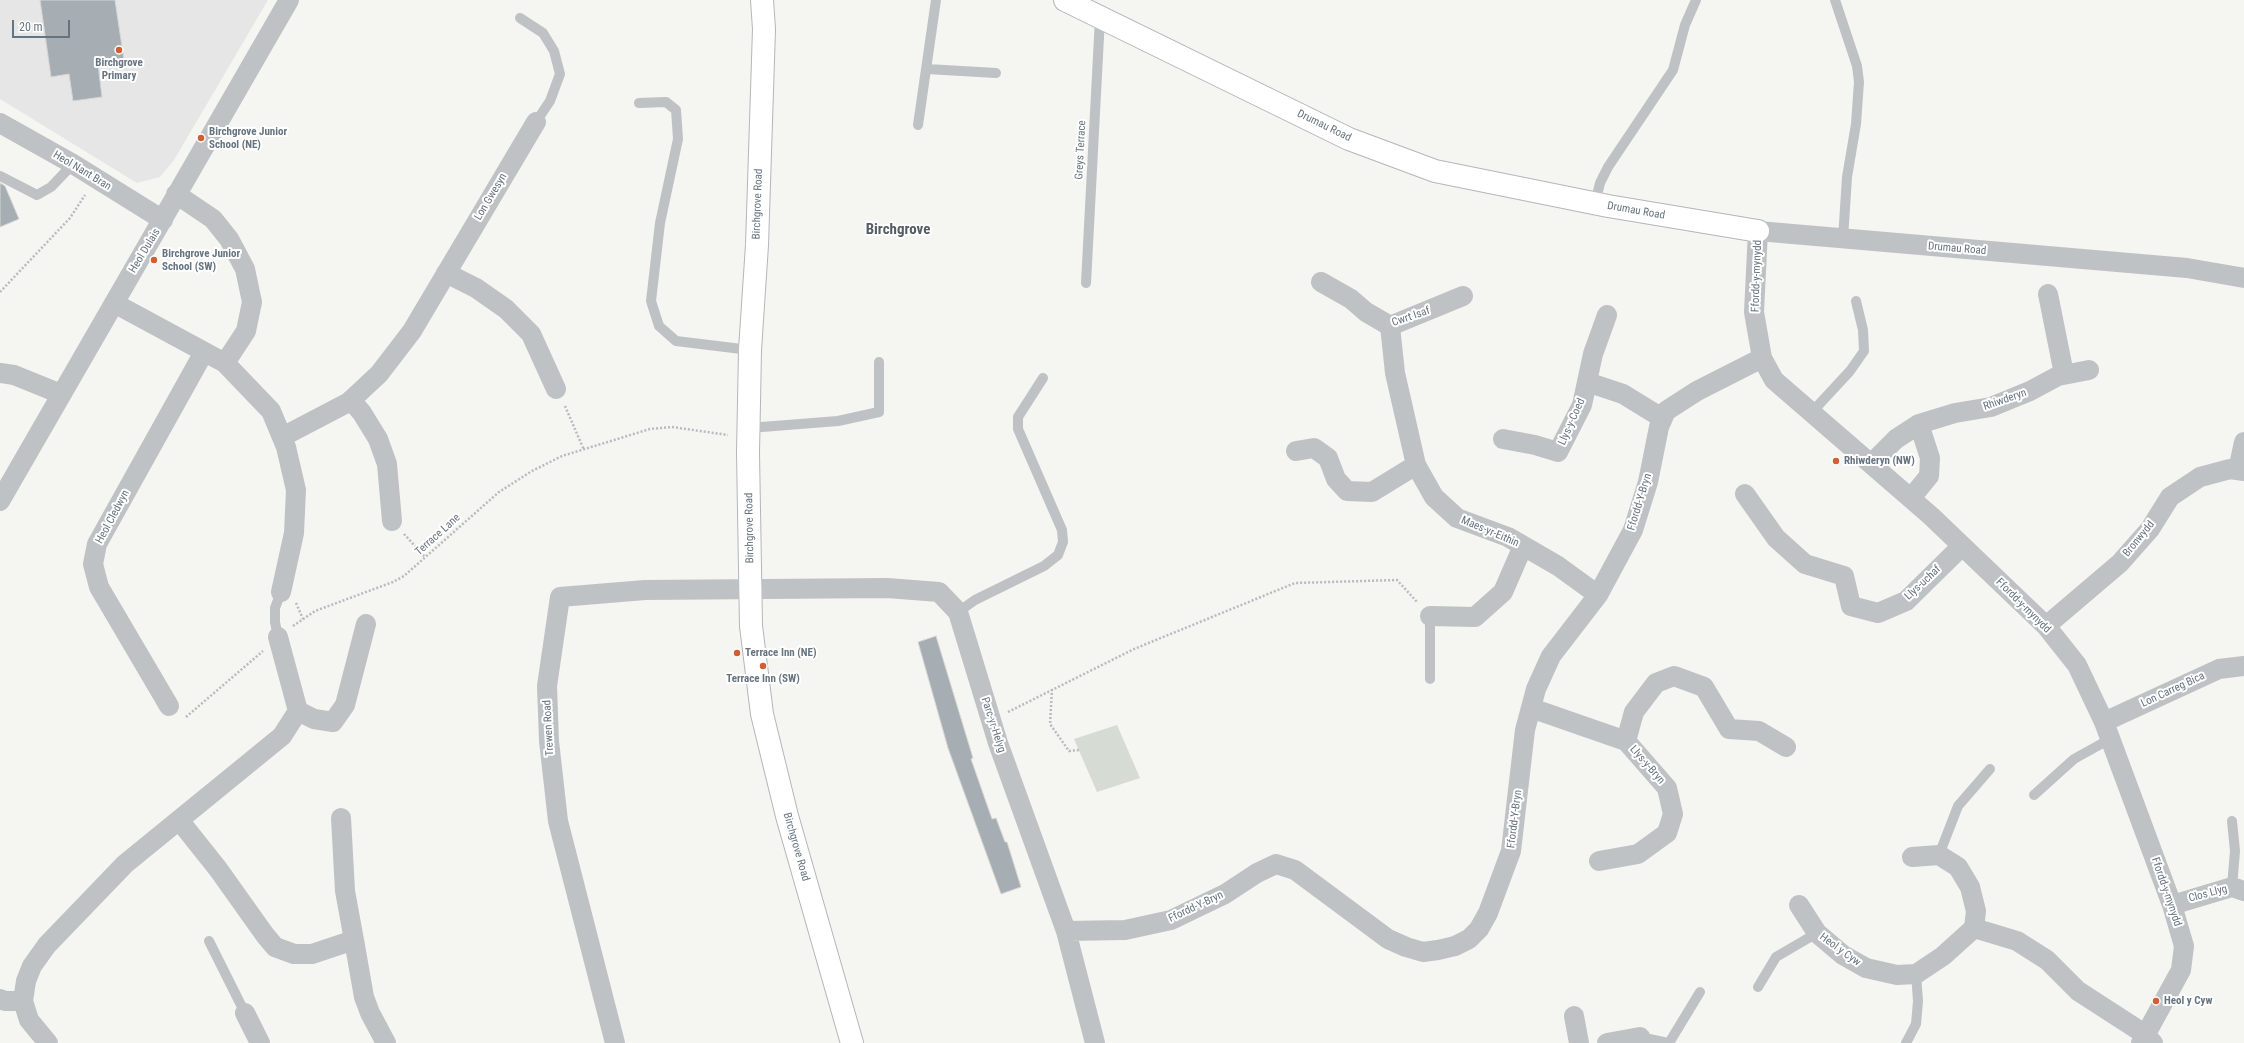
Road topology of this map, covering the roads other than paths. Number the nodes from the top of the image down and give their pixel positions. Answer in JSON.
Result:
{"nodes":[{"id":1,"x":289,"y":0,"type":"edge"},
{"id":2,"x":762,"y":0,"type":"edge"},
{"id":3,"x":936,"y":0,"type":"edge"},
{"id":4,"x":1065,"y":0,"type":"edge"},
{"id":5,"x":1696,"y":0,"type":"edge"},
{"id":6,"x":1835,"y":0,"type":"edge"},
{"id":7,"x":520,"y":18,"type":"dead end"},
{"id":8,"x":1100,"y":18,"type":"junction"},
{"id":9,"x":927,"y":69,"type":"junction"},
{"id":10,"x":996,"y":73,"type":"dead end"},
{"id":11,"x":639,"y":103,"type":"dead end"},
{"id":12,"x":536,"y":122,"type":"joint"},
{"id":13,"x":0,"y":124,"type":"edge"},
{"id":14,"x":918,"y":125,"type":"dead end"},
{"id":15,"x":73,"y":164,"type":"junction"},
{"id":16,"x":0,"y":176,"type":"edge"},
{"id":17,"x":176,"y":194,"type":"junction"},
{"id":18,"x":1595,"y":203,"type":"junction"},
{"id":19,"x":163,"y":220,"type":"junction"},
{"id":20,"x":1758,"y":232,"type":"junction"},
{"id":21,"x":1843,"y":239,"type":"junction"},
{"id":22,"x":446,"y":273,"type":"junction"},
{"id":23,"x":2244,"y":278,"type":"edge"},
{"id":24,"x":1321,"y":282,"type":"dead end"},
{"id":25,"x":1086,"y":283,"type":"dead end"},
{"id":26,"x":2048,"y":294,"type":"dead end"},
{"id":27,"x":1463,"y":296,"type":"dead end"},
{"id":28,"x":1856,"y":301,"type":"dead end"},
{"id":29,"x":114,"y":303,"type":"junction"},
{"id":30,"x":1607,"y":315,"type":"dead end"},
{"id":31,"x":1390,"y":326,"type":"junction"},
{"id":32,"x":750,"y":350,"type":"junction"},
{"id":33,"x":204,"y":352,"type":"junction"},
{"id":34,"x":1762,"y":358,"type":"junction"},
{"id":35,"x":879,"y":362,"type":"dead end"},
{"id":36,"x":225,"y":363,"type":"junction"},
{"id":37,"x":2088,"y":370,"type":"dead end"},
{"id":38,"x":0,"y":373,"type":"edge"},
{"id":39,"x":2064,"y":374,"type":"junction"},
{"id":40,"x":1044,"y":378,"type":"dead end"},
{"id":41,"x":1587,"y":382,"type":"junction"},
{"id":42,"x":556,"y":389,"type":"road end"},
{"id":43,"x":61,"y":394,"type":"junction"},
{"id":44,"x":351,"y":400,"type":"junction"},
{"id":45,"x":1812,"y":412,"type":"junction"},
{"id":46,"x":1662,"y":418,"type":"junction"},
{"id":47,"x":1919,"y":424,"type":"junction"},
{"id":48,"x":749,"y":433,"type":"junction"},
{"id":49,"x":282,"y":437,"type":"junction"},
{"id":50,"x":1502,"y":439,"type":"dead end"},
{"id":51,"x":2244,"y":442,"type":"edge"},
{"id":52,"x":1296,"y":451,"type":"dead end"},
{"id":53,"x":1871,"y":464,"type":"junction"},
{"id":54,"x":1416,"y":465,"type":"junction"},
{"id":55,"x":2241,"y":470,"type":"edge"},
{"id":56,"x":1745,"y":494,"type":"dead end"},
{"id":57,"x":1911,"y":498,"type":"junction"},
{"id":58,"x":0,"y":501,"type":"edge"},
{"id":59,"x":392,"y":521,"type":"road end"},
{"id":60,"x":1523,"y":546,"type":"junction"},
{"id":61,"x":1962,"y":546,"type":"junction"},
{"id":62,"x":751,"y":590,"type":"junction"},
{"id":63,"x":281,"y":592,"type":"joint"},
{"id":64,"x":1598,"y":595,"type":"junction"},
{"id":65,"x":958,"y":612,"type":"junction"},
{"id":66,"x":1430,"y":616,"type":"joint"},
{"id":67,"x":366,"y":624,"type":"dead end"},
{"id":68,"x":2046,"y":626,"type":"junction"},
{"id":69,"x":278,"y":637,"type":"joint"},
{"id":70,"x":2244,"y":666,"type":"edge"},
{"id":71,"x":1430,"y":679,"type":"dead end"},
{"id":72,"x":169,"y":706,"type":"road end"},
{"id":73,"x":1531,"y":708,"type":"junction"},
{"id":74,"x":298,"y":711,"type":"junction"},
{"id":75,"x":2107,"y":731,"type":"junction"},
{"id":76,"x":1626,"y":741,"type":"junction"},
{"id":77,"x":1786,"y":747,"type":"dead end"},
{"id":78,"x":1990,"y":769,"type":"dead end"},
{"id":79,"x":2034,"y":795,"type":"dead end"},
{"id":80,"x":341,"y":818,"type":"dead end"},
{"id":81,"x":179,"y":820,"type":"junction"},
{"id":82,"x":2232,"y":821,"type":"dead end"},
{"id":83,"x":1939,"y":855,"type":"junction"},
{"id":84,"x":1912,"y":857,"type":"dead end"},
{"id":85,"x":1599,"y":861,"type":"dead end"},
{"id":86,"x":2238,"y":890,"type":"edge"},
{"id":87,"x":2172,"y":905,"type":"junction"},
{"id":88,"x":1798,"y":906,"type":"dead end"},
{"id":89,"x":1974,"y":928,"type":"junction"},
{"id":90,"x":1066,"y":931,"type":"junction"},
{"id":91,"x":1817,"y":933,"type":"junction"},
{"id":92,"x":354,"y":940,"type":"junction"},
{"id":93,"x":208,"y":941,"type":"dead end"},
{"id":94,"x":1916,"y":974,"type":"junction"},
{"id":95,"x":1758,"y":987,"type":"dead end"},
{"id":96,"x":1700,"y":992,"type":"dead end"},
{"id":97,"x":0,"y":999,"type":"edge"},
{"id":98,"x":23,"y":1001,"type":"junction"},
{"id":99,"x":245,"y":1013,"type":"joint"},
{"id":100,"x":1574,"y":1016,"type":"dead end"},
{"id":101,"x":1640,"y":1037,"type":"joint"},
{"id":102,"x":2147,"y":1040,"type":"edge"},
{"id":103,"x":48,"y":1043,"type":"edge"},
{"id":104,"x":260,"y":1043,"type":"edge"},
{"id":105,"x":386,"y":1043,"type":"edge"},
{"id":106,"x":615,"y":1043,"type":"edge"},
{"id":107,"x":852,"y":1043,"type":"edge"},
{"id":108,"x":1095,"y":1043,"type":"edge"},
{"id":109,"x":1579,"y":1043,"type":"edge"},
{"id":110,"x":1607,"y":1043,"type":"edge"},
{"id":111,"x":1668,"y":1043,"type":"edge"},
{"id":112,"x":1906,"y":1043,"type":"edge"}],
"edges":[{"from":1,"to":17,"type":"street","name":"Heol Dulais"},
{"from":2,"to":32,"type":"main road","name":"Birchgrove Road"},
{"from":3,"to":9,"type":"lane"},
{"from":4,"to":8,"type":"main road","name":"Drumau Road"},
{"from":5,"to":18,"type":"lane"},
{"from":6,"to":21,"type":"lane"},
{"from":7,"to":12,"type":"lane"},
{"from":8,"to":18,"type":"main road","name":"Drumau Road"},
{"from":8,"to":25,"type":"lane","name":"Greys Terrace"},
{"from":9,"to":10,"type":"lane"},
{"from":9,"to":14,"type":"lane"},
{"from":11,"to":32,"type":"lane"},
{"from":12,"to":22,"type":"street","name":"Lon Gwesyn"},
{"from":13,"to":15,"type":"street","name":"Heol Nant Bran"},
{"from":15,"to":16,"type":"lane"},
{"from":15,"to":19,"type":"street","name":"Heol Nant Bran"},
{"from":17,"to":19,"type":"street","name":"Heol Dulais"},
{"from":17,"to":36,"type":"street"},
{"from":18,"to":20,"type":"main road","name":"Drumau Road"},
{"from":19,"to":29,"type":"street","name":"Heol Dulais"},
{"from":20,"to":21,"type":"street","name":"Drumau Road"},
{"from":20,"to":34,"type":"street","name":"Ffordd-y-mynydd"},
{"from":21,"to":23,"type":"street","name":"Drumau Road"},
{"from":22,"to":42,"type":"street"},
{"from":22,"to":44,"type":"street","name":"Lon Gwesyn"},
{"from":24,"to":31,"type":"street","name":"Cwrt Isaf"},
{"from":26,"to":39,"type":"street"},
{"from":27,"to":31,"type":"street","name":"Cwrt Isaf"},
{"from":28,"to":45,"type":"lane"},
{"from":29,"to":33,"type":"street"},
{"from":29,"to":43,"type":"street","name":"Heol Dulais"},
{"from":30,"to":41,"type":"street","name":"Llys-y-Coed"},
{"from":31,"to":54,"type":"street","name":"Maes-yr-Eithin"},
{"from":32,"to":48,"type":"main road","name":"Birchgrove Road"},
{"from":33,"to":36,"type":"street"},
{"from":33,"to":72,"type":"street","name":"Heol Cledwyn"},
{"from":34,"to":45,"type":"street","name":"Ffordd-y-mynydd"},
{"from":34,"to":46,"type":"street","name":"Ffordd-Y-Bryn"},
{"from":35,"to":48,"type":"lane"},
{"from":36,"to":49,"type":"street"},
{"from":37,"to":39,"type":"street","name":"Rhiwderyn"},
{"from":38,"to":43,"type":"street"},
{"from":39,"to":47,"type":"street","name":"Rhiwderyn"},
{"from":40,"to":65,"type":"lane"},
{"from":41,"to":46,"type":"street"},
{"from":41,"to":50,"type":"street","name":"Llys-y-Coed"},
{"from":43,"to":58,"type":"street","name":"Heol Dulais"},
{"from":44,"to":49,"type":"street","name":"Lon Gwesyn"},
{"from":44,"to":59,"type":"street"},
{"from":45,"to":53,"type":"street","name":"Ffordd-y-mynydd"},
{"from":46,"to":64,"type":"street","name":"Ffordd-Y-Bryn"},
{"from":47,"to":53,"type":"street","name":"Rhiwderyn"},
{"from":47,"to":57,"type":"street"},
{"from":48,"to":62,"type":"main road","name":"Birchgrove Road"},
{"from":49,"to":63,"type":"street"},
{"from":51,"to":55,"type":"street","name":"Bronwydd"},
{"from":52,"to":54,"type":"street"},
{"from":53,"to":57,"type":"street","name":"Ffordd-y-mynydd"},
{"from":54,"to":60,"type":"street","name":"Maes-yr-Eithin"},
{"from":55,"to":68,"type":"street","name":"Bronwydd"},
{"from":56,"to":61,"type":"street","name":"Llys-uchaf"},
{"from":57,"to":61,"type":"street","name":"Ffordd-y-mynydd"},
{"from":60,"to":64,"type":"street","name":"Maes-yr-Eithin"},
{"from":60,"to":66,"type":"street"},
{"from":61,"to":68,"type":"street","name":"Ffordd-y-mynydd"},
{"from":62,"to":65,"type":"street","name":"Parc-yr-Helyg"},
{"from":62,"to":106,"type":"street","name":"Trewen Road"},
{"from":62,"to":107,"type":"main road","name":"Birchgrove Road"},
{"from":63,"to":69,"type":"lane"},
{"from":64,"to":73,"type":"street","name":"Ffordd-Y-Bryn"},
{"from":65,"to":90,"type":"street","name":"Parc-yr-Helyg"},
{"from":66,"to":71,"type":"lane"},
{"from":67,"to":74,"type":"street"},
{"from":68,"to":75,"type":"street","name":"Ffordd-y-mynydd"},
{"from":69,"to":74,"type":"street"},
{"from":70,"to":75,"type":"street","name":"Lon Carreg Bica"},
{"from":73,"to":76,"type":"street","name":"Llys-y-Bryn"},
{"from":73,"to":90,"type":"street","name":"Ffordd-Y-Bryn"},
{"from":74,"to":81,"type":"street"},
{"from":75,"to":79,"type":"lane"},
{"from":75,"to":87,"type":"street","name":"Ffordd-y-mynydd"},
{"from":76,"to":77,"type":"street","name":"Llys-y-Bryn"},
{"from":76,"to":85,"type":"street","name":"Llys-y-Bryn"},
{"from":78,"to":83,"type":"lane"},
{"from":80,"to":92,"type":"street"},
{"from":81,"to":92,"type":"street"},
{"from":81,"to":98,"type":"street"},
{"from":82,"to":86,"type":"lane"},
{"from":83,"to":84,"type":"street"},
{"from":83,"to":89,"type":"street"},
{"from":86,"to":87,"type":"street","name":"Clos Llyg"},
{"from":87,"to":102,"type":"street","name":"Ffordd-y-mynydd"},
{"from":88,"to":91,"type":"street","name":"Heol y Cyw"},
{"from":89,"to":94,"type":"street"},
{"from":89,"to":102,"type":"street"},
{"from":90,"to":108,"type":"street","name":"Parc-yr-Helyg"},
{"from":91,"to":94,"type":"street","name":"Heol y Cyw"},
{"from":91,"to":95,"type":"lane"},
{"from":92,"to":105,"type":"street"},
{"from":93,"to":99,"type":"lane"},
{"from":94,"to":112,"type":"lane"},
{"from":96,"to":111,"type":"lane"},
{"from":97,"to":98,"type":"street"},
{"from":98,"to":103,"type":"street"},
{"from":99,"to":104,"type":"street"},
{"from":100,"to":109,"type":"street"},
{"from":101,"to":110,"type":"street"},
{"from":101,"to":111,"type":"lane"}]}
